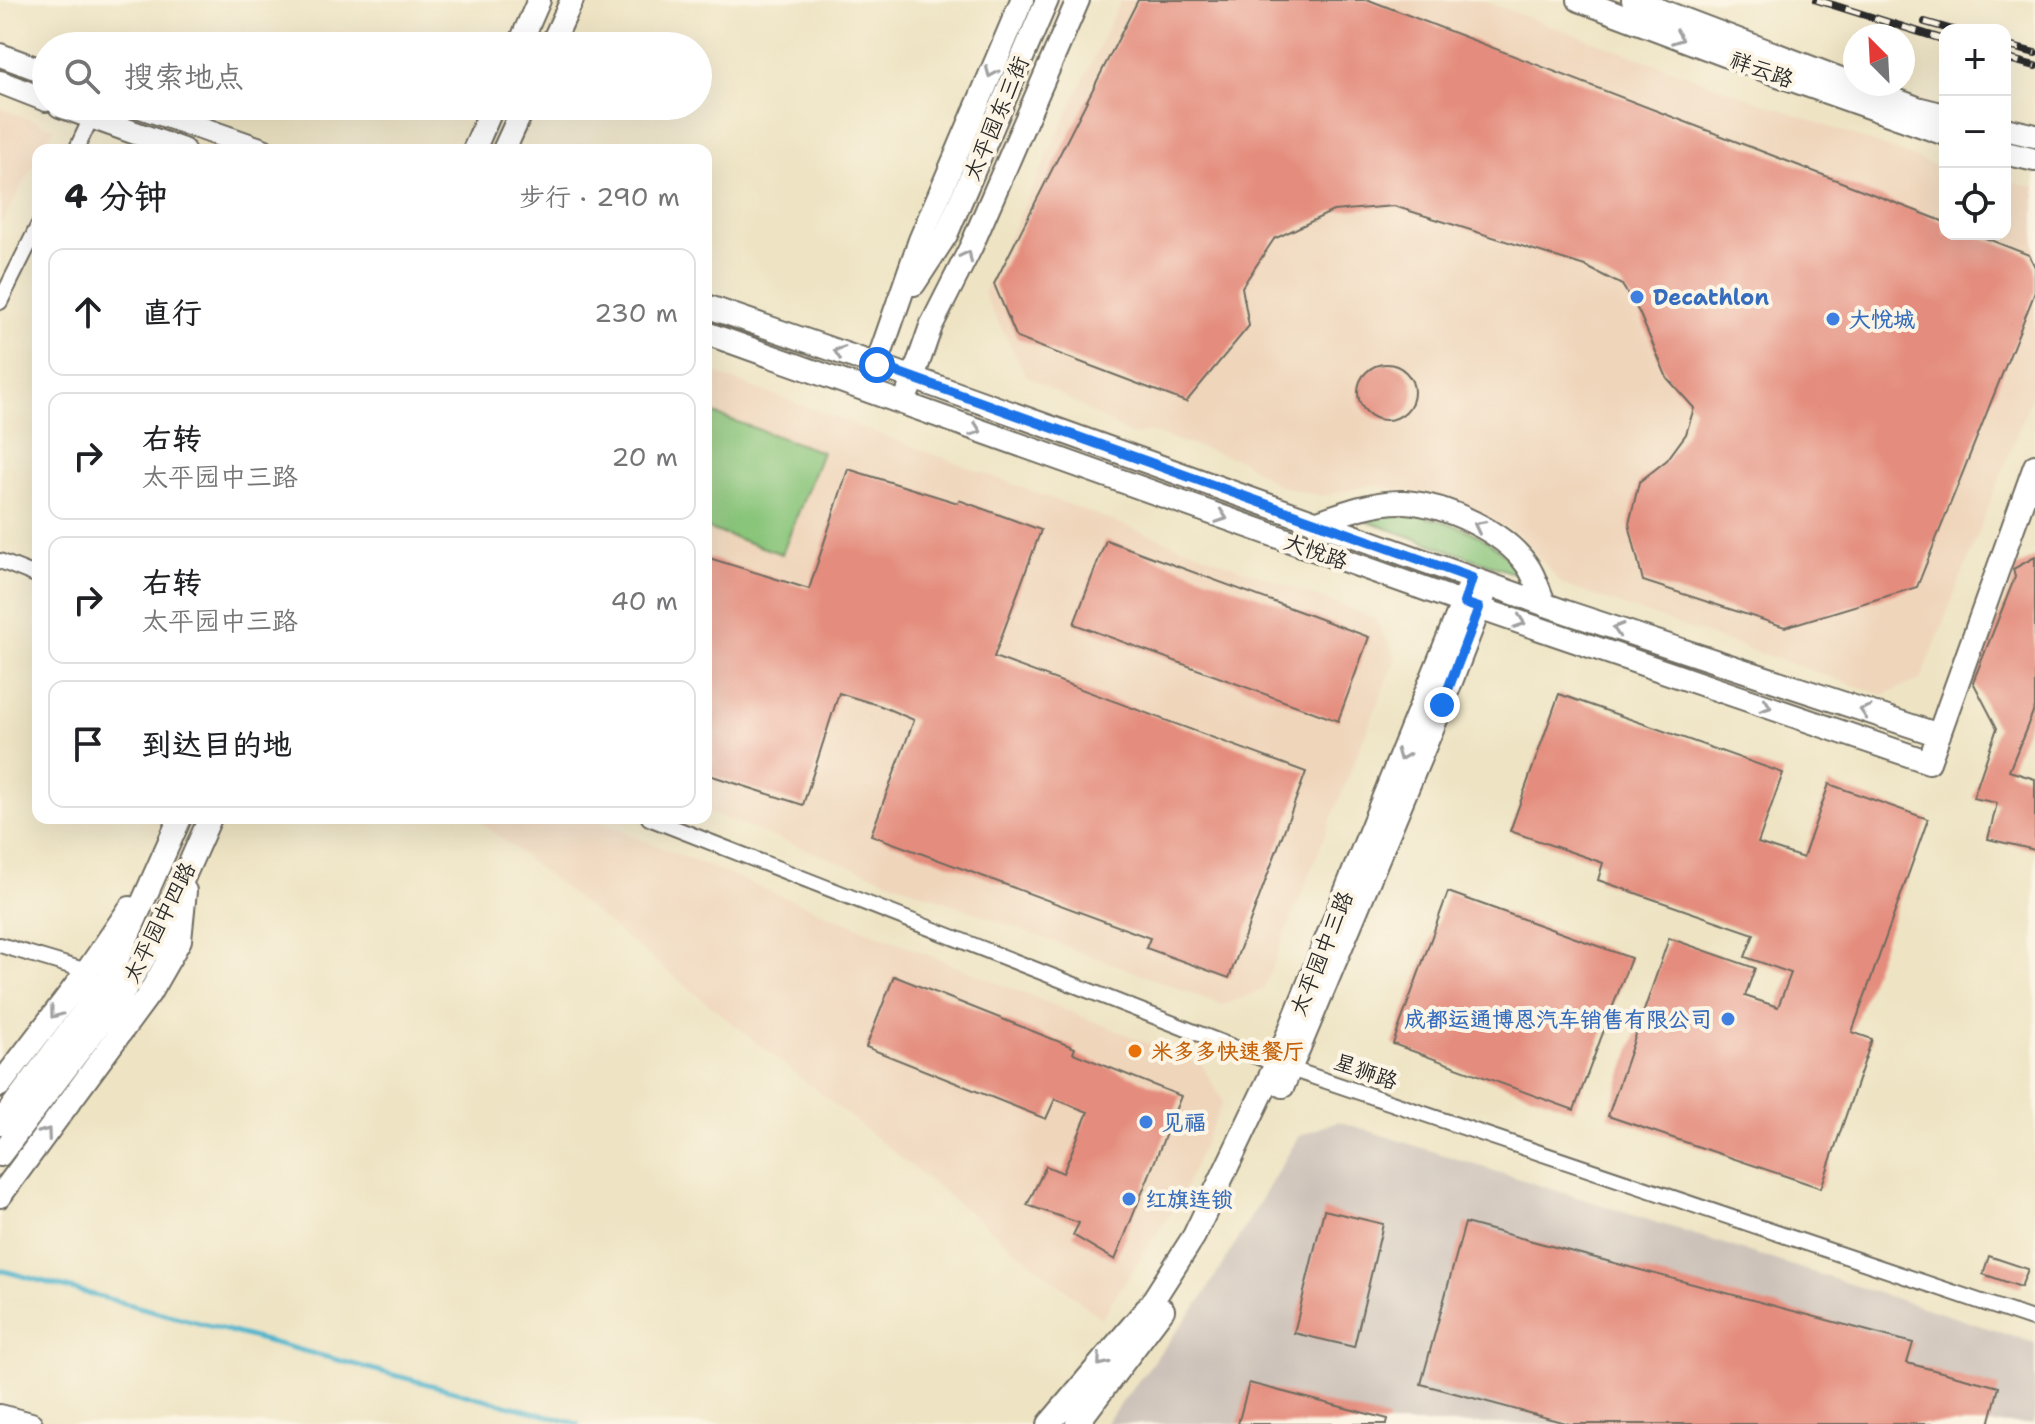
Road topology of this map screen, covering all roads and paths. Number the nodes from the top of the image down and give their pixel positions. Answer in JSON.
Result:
{"nodes":[{"id":1,"x":539,"y":0,"type":"edge"},
{"id":2,"x":572,"y":0,"type":"edge"},
{"id":3,"x":1022,"y":0,"type":"edge"},
{"id":4,"x":1047,"y":0,"type":"edge"},
{"id":5,"x":1078,"y":0,"type":"edge"},
{"id":6,"x":1579,"y":0,"type":"edge"},
{"id":7,"x":1633,"y":0,"type":"edge"},
{"id":8,"x":525,"y":32,"type":"edge"},
{"id":9,"x":557,"y":32,"type":"edge"},
{"id":10,"x":0,"y":55,"type":"edge"},
{"id":11,"x":32,"y":67,"type":"edge"},
{"id":12,"x":0,"y":82,"type":"edge"},
{"id":13,"x":32,"y":95,"type":"edge"},
{"id":14,"x":1939,"y":114,"type":"edge"},
{"id":15,"x":90,"y":120,"type":"edge"},
{"id":16,"x":97,"y":120,"type":"edge"},
{"id":17,"x":178,"y":120,"type":"edge"},
{"id":18,"x":487,"y":120,"type":"edge"},
{"id":19,"x":518,"y":120,"type":"edge"},
{"id":20,"x":2011,"y":130,"type":"edge"},
{"id":21,"x":1939,"y":132,"type":"edge"},
{"id":22,"x":2035,"y":136,"type":"edge"},
{"id":23,"x":79,"y":144,"type":"edge"},
{"id":24,"x":166,"y":144,"type":"edge"},
{"id":25,"x":246,"y":144,"type":"edge"},
{"id":26,"x":477,"y":144,"type":"edge"},
{"id":27,"x":507,"y":144,"type":"edge"},
{"id":28,"x":2011,"y":154,"type":"edge"},
{"id":29,"x":2035,"y":160,"type":"edge"},
{"id":30,"x":946,"y":235,"type":"junction"},
{"id":31,"x":32,"y":238,"type":"edge"},
{"id":32,"x":0,"y":302,"type":"edge"},
{"id":33,"x":712,"y":308,"type":"edge"},
{"id":34,"x":897,"y":310,"type":"junction"},
{"id":35,"x":931,"y":326,"type":"junction"},
{"id":36,"x":712,"y":335,"type":"edge"},
{"id":37,"x":877,"y":365,"type":"junction"},
{"id":38,"x":912,"y":378,"type":"junction"},
{"id":39,"x":868,"y":390,"type":"junction"},
{"id":40,"x":903,"y":404,"type":"junction"},
{"id":41,"x":2035,"y":466,"type":"edge"},
{"id":42,"x":1315,"y":523,"type":"junction"},
{"id":43,"x":0,"y":561,"type":"edge"},
{"id":44,"x":32,"y":574,"type":"edge"},
{"id":45,"x":1480,"y":581,"type":"junction"},
{"id":46,"x":1545,"y":605,"type":"junction"},
{"id":47,"x":1471,"y":606,"type":"junction"},
{"id":48,"x":1939,"y":735,"type":"junction"},
{"id":49,"x":178,"y":824,"type":"edge"},
{"id":50,"x":207,"y":824,"type":"edge"},
{"id":51,"x":664,"y":824,"type":"edge"},
{"id":52,"x":164,"y":857,"type":"junction"},
{"id":53,"x":187,"y":871,"type":"junction"},
{"id":54,"x":0,"y":945,"type":"edge"},
{"id":55,"x":87,"y":971,"type":"junction"},
{"id":56,"x":64,"y":1054,"type":"junction"},
{"id":57,"x":1284,"y":1067,"type":"junction"},
{"id":58,"x":0,"y":1085,"type":"edge"},
{"id":59,"x":0,"y":1123,"type":"edge"},
{"id":60,"x":0,"y":1155,"type":"edge"},
{"id":61,"x":0,"y":1196,"type":"edge"},
{"id":62,"x":2035,"y":1320,"type":"edge"},
{"id":63,"x":0,"y":1416,"type":"edge"},
{"id":64,"x":31,"y":1424,"type":"edge"},
{"id":65,"x":1049,"y":1424,"type":"edge"},
{"id":66,"x":1077,"y":1424,"type":"edge"}],
"edges":[{"from":1,"to":8,"type":"street"},
{"from":2,"to":9,"type":"street"},
{"from":3,"to":34,"type":"street","one_way":true},
{"from":4,"to":30,"type":"street","name":"太平园东三街"},
{"from":35,"to":5,"type":"street","one_way":true},
{"from":6,"to":21,"type":"street","name":"祥云路","one_way":true},
{"from":7,"to":14,"type":"street","name":"祥云路"},
{"from":10,"to":11,"type":"street"},
{"from":12,"to":13,"type":"street"},
{"from":15,"to":23,"type":"street"},
{"from":16,"to":24,"type":"street"},
{"from":17,"to":25,"type":"street"},
{"from":18,"to":26,"type":"street"},
{"from":19,"to":27,"type":"street"},
{"from":20,"to":22,"type":"street"},
{"from":28,"to":29,"type":"street"},
{"from":30,"to":34,"type":"street"},
{"from":30,"to":35,"type":"street"},
{"from":31,"to":32,"type":"street"},
{"from":37,"to":33,"type":"street","one_way":true},
{"from":34,"to":37,"type":"street"},
{"from":35,"to":38,"type":"street"},
{"from":36,"to":39,"type":"street","name":"大悦路"},
{"from":37,"to":38,"type":"street"},
{"from":37,"to":39,"type":"street"},
{"from":38,"to":40,"type":"street"},
{"from":38,"to":42,"type":"street"},
{"from":39,"to":40,"type":"street","name":"大悦路"},
{"from":40,"to":47,"type":"street","name":"大悦路","one_way":true},
{"from":41,"to":48,"type":"street"},
{"from":42,"to":45,"type":"street"},
{"from":46,"to":42,"type":"street","one_way":true},
{"from":43,"to":44,"type":"street"},
{"from":45,"to":46,"type":"street"},
{"from":45,"to":47,"type":"street","name":"太平园中三路"},
{"from":48,"to":46,"type":"street","one_way":true},
{"from":47,"to":48,"type":"street","name":"大悦路","one_way":true},
{"from":47,"to":57,"type":"street","name":"太平园中三路"},
{"from":49,"to":52,"type":"street"},
{"from":50,"to":53,"type":"street","name":"太平园中四路"},
{"from":51,"to":57,"type":"street","name":"星狮路"},
{"from":52,"to":55,"type":"street"},
{"from":52,"to":56,"type":"street"},
{"from":53,"to":56,"type":"street","name":"太平园中四路"},
{"from":61,"to":53,"type":"street","one_way":true},
{"from":54,"to":55,"type":"street"},
{"from":55,"to":58,"type":"street","one_way":true},
{"from":56,"to":59,"type":"street"},
{"from":56,"to":60,"type":"street"},
{"from":57,"to":62,"type":"street","name":"星狮路"},
{"from":57,"to":65,"type":"street","name":"太平园中三路","one_way":true},
{"from":57,"to":66,"type":"street","name":"太平园中三路"},
{"from":63,"to":64,"type":"street"}]}
